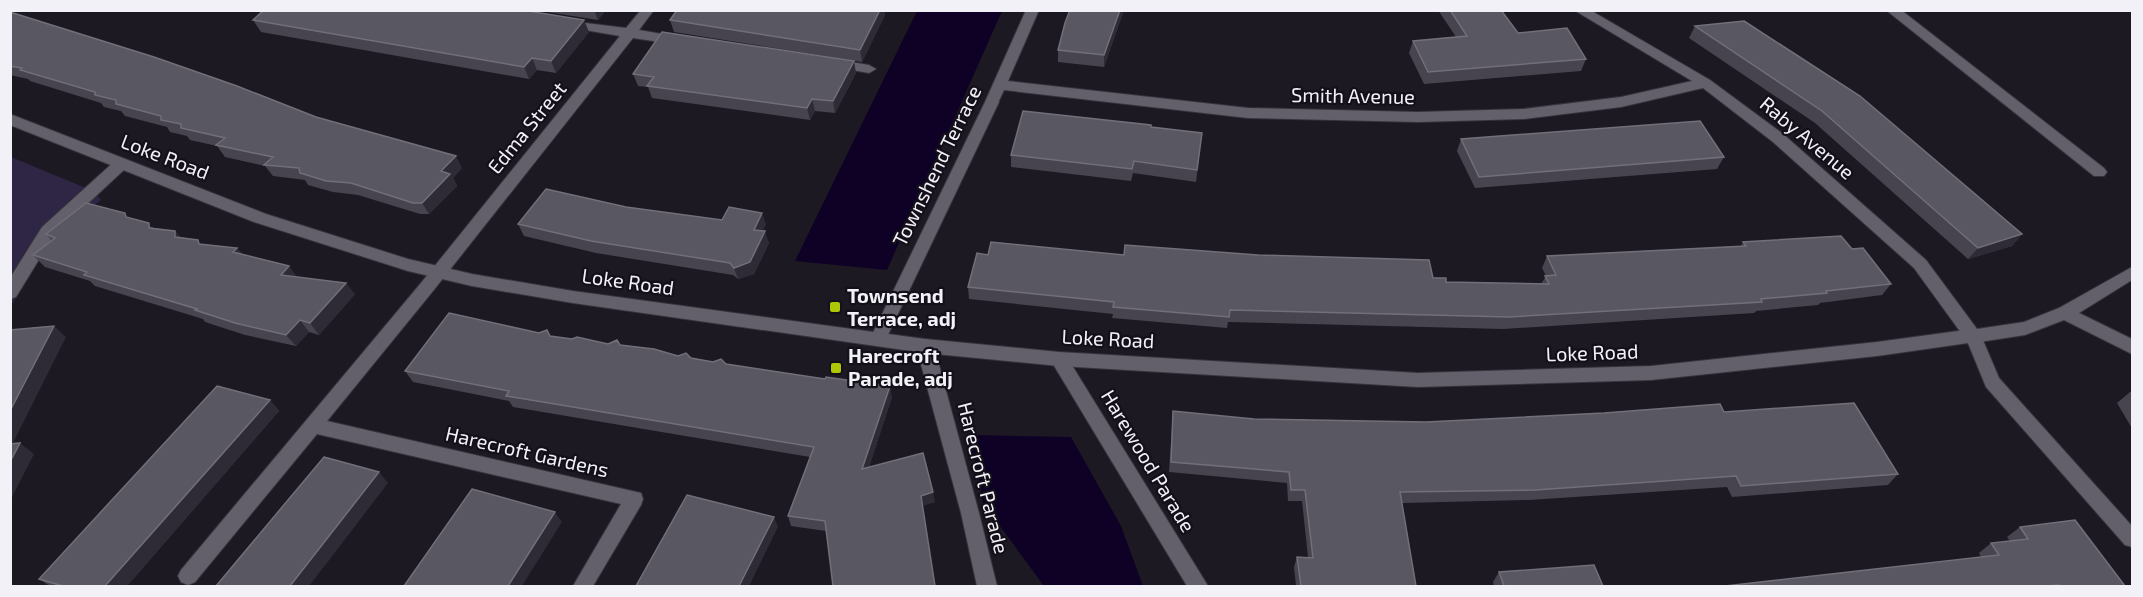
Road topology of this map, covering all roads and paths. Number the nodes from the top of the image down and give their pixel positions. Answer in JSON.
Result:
{"nodes":[{"id":1,"x":648,"y":10,"type":"edge"},
{"id":2,"x":1033,"y":10,"type":"edge"},
{"id":3,"x":1580,"y":10,"type":"edge"},
{"id":4,"x":1893,"y":10,"type":"edge"},
{"id":5,"x":556,"y":21,"type":"edge"},
{"id":6,"x":630,"y":33,"type":"junction"},
{"id":7,"x":696,"y":43,"type":"edge"},
{"id":8,"x":822,"y":62,"type":"edge"},
{"id":9,"x":868,"y":69,"type":"dead end"},
{"id":10,"x":1705,"y":83,"type":"junction"},
{"id":11,"x":1000,"y":85,"type":"junction"},
{"id":12,"x":10,"y":119,"type":"edge"},
{"id":13,"x":121,"y":164,"type":"junction"},
{"id":14,"x":2099,"y":172,"type":"dead end"},
{"id":15,"x":438,"y":272,"type":"junction"},
{"id":16,"x":2133,"y":273,"type":"edge"},
{"id":17,"x":10,"y":293,"type":"edge"},
{"id":18,"x":2065,"y":314,"type":"junction"},
{"id":19,"x":1973,"y":336,"type":"junction"},
{"id":20,"x":878,"y":339,"type":"junction"},
{"id":21,"x":925,"y":346,"type":"junction"},
{"id":22,"x":2133,"y":347,"type":"edge"},
{"id":23,"x":1059,"y":359,"type":"junction"},
{"id":24,"x":312,"y":425,"type":"junction"},
{"id":25,"x":2133,"y":538,"type":"edge"},
{"id":26,"x":188,"y":576,"type":"dead end"},
{"id":27,"x":583,"y":586,"type":"edge"},
{"id":28,"x":987,"y":586,"type":"edge"},
{"id":29,"x":1198,"y":586,"type":"edge"}],
"edges":[{"from":1,"to":6,"type":"street","name":"Edma Street"},
{"from":2,"to":11,"type":"street","name":"Townshend Terrace"},
{"from":3,"to":10,"type":"street","name":"Raby Avenue"},
{"from":4,"to":14,"type":"street"},
{"from":5,"to":6,"type":"street"},
{"from":6,"to":7,"type":"street"},
{"from":6,"to":15,"type":"street","name":"Edma Street"},
{"from":8,"to":9,"type":"street"},
{"from":10,"to":11,"type":"street","name":"Smith Avenue"},
{"from":10,"to":19,"type":"street","name":"Raby Avenue"},
{"from":11,"to":20,"type":"street","name":"Townshend Terrace"},
{"from":12,"to":13,"type":"street","name":"Loke Road"},
{"from":13,"to":15,"type":"street","name":"Loke Road"},
{"from":13,"to":17,"type":"street"},
{"from":15,"to":20,"type":"street","name":"Loke Road"},
{"from":15,"to":24,"type":"street"},
{"from":16,"to":18,"type":"street","name":"Loke Road"},
{"from":18,"to":19,"type":"street","name":"Loke Road"},
{"from":18,"to":22,"type":"street"},
{"from":19,"to":23,"type":"street","name":"Loke Road"},
{"from":19,"to":25,"type":"street"},
{"from":20,"to":21,"type":"street","name":"Loke Road"},
{"from":21,"to":23,"type":"street","name":"Loke Road"},
{"from":21,"to":28,"type":"street","name":"Harecroft Parade"},
{"from":23,"to":29,"type":"street","name":"Harewood Parade"},
{"from":24,"to":26,"type":"street"},
{"from":24,"to":27,"type":"street","name":"Harecroft Gardens"}]}
